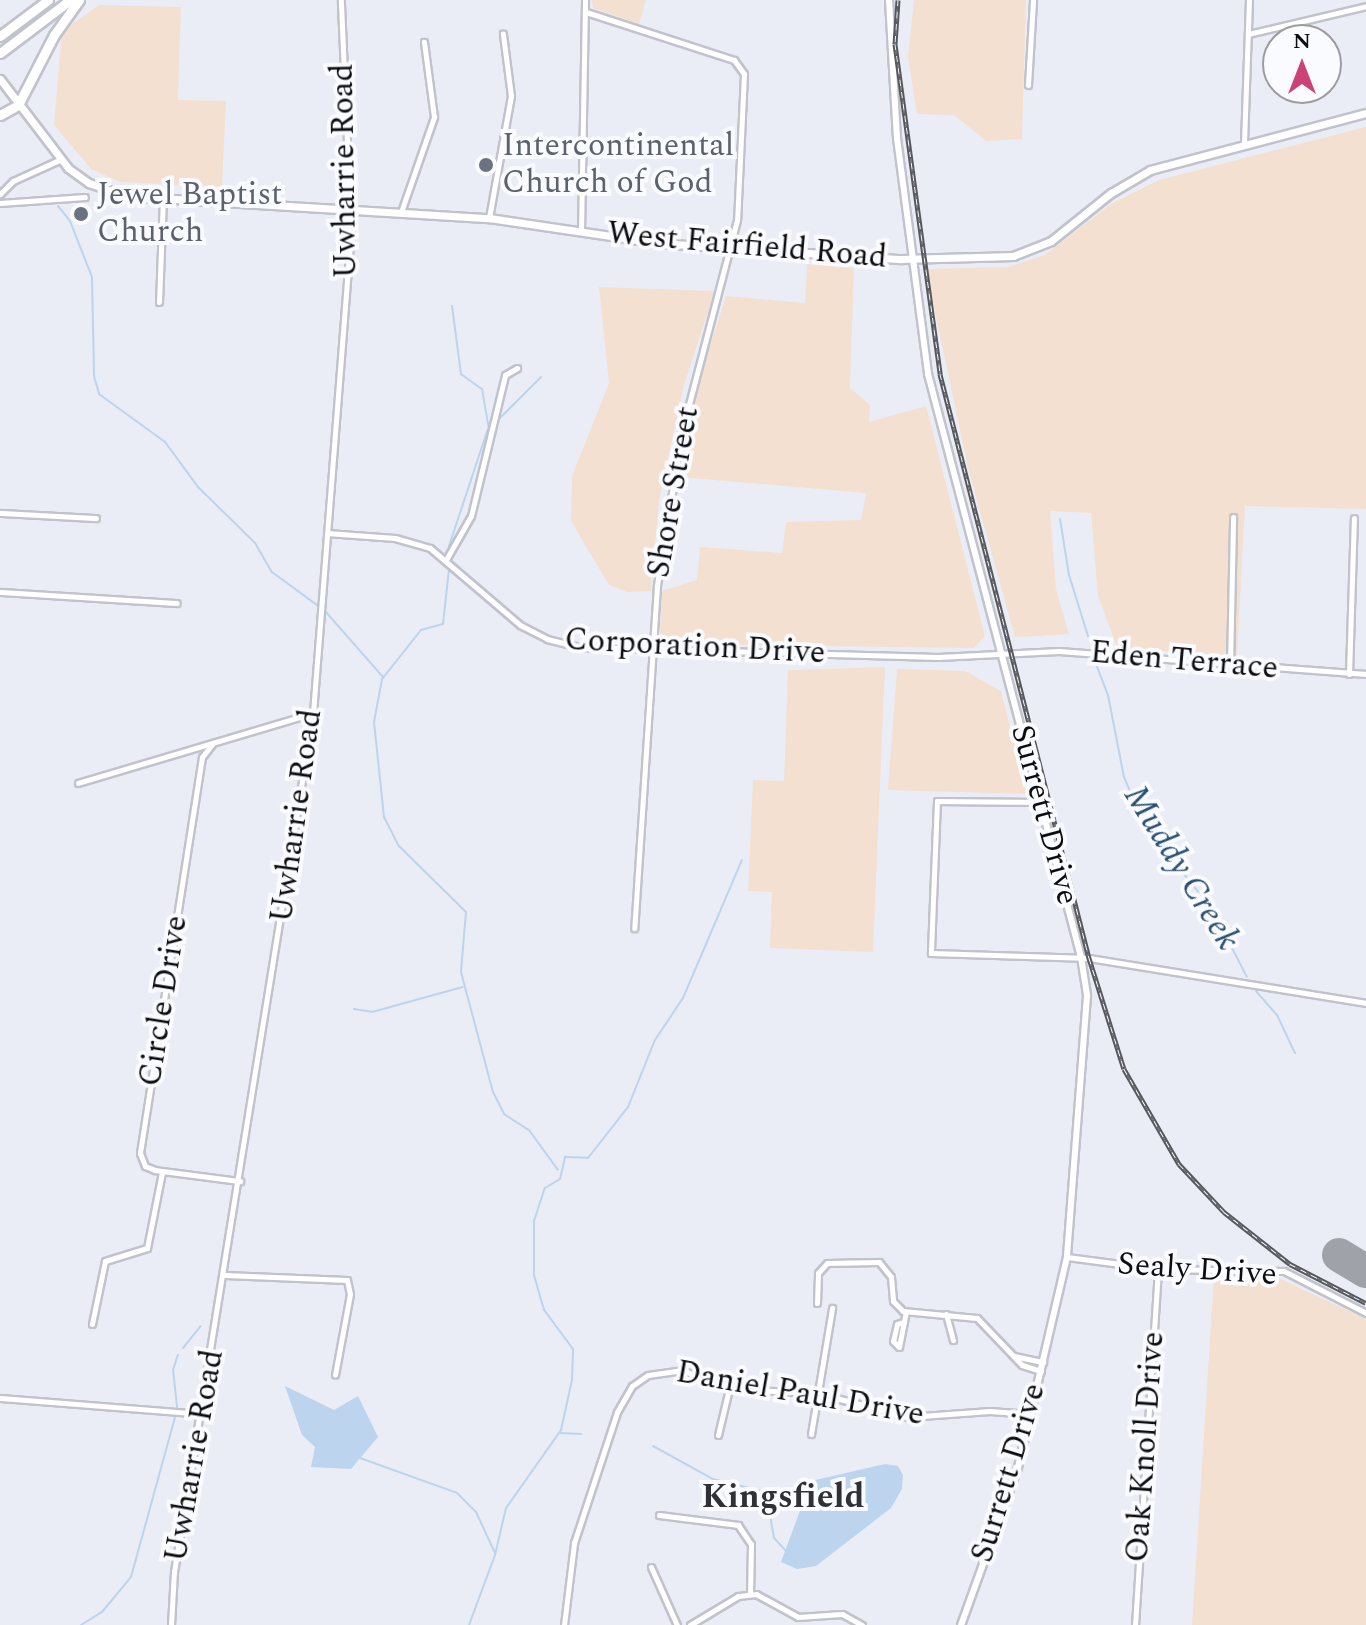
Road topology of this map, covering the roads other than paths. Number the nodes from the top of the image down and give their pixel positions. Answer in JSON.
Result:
{"nodes":[{"id":1,"x":48,"y":0,"type":"edge"},
{"id":2,"x":70,"y":0,"type":"edge"},
{"id":3,"x":79,"y":0,"type":"edge"},
{"id":4,"x":341,"y":0,"type":"edge"},
{"id":5,"x":585,"y":0,"type":"edge"},
{"id":6,"x":889,"y":0,"type":"edge"},
{"id":7,"x":1033,"y":0,"type":"edge"},
{"id":8,"x":1249,"y":0,"type":"edge"},
{"id":9,"x":1366,"y":6,"type":"edge"},
{"id":10,"x":586,"y":12,"type":"junction"},
{"id":11,"x":503,"y":34,"type":"dead end"},
{"id":12,"x":1248,"y":34,"type":"junction"},
{"id":13,"x":0,"y":36,"type":"edge"},
{"id":14,"x":424,"y":42,"type":"dead end"},
{"id":15,"x":0,"y":53,"type":"edge"},
{"id":16,"x":0,"y":79,"type":"edge"},
{"id":17,"x":1028,"y":85,"type":"dead end"},
{"id":18,"x":18,"y":105,"type":"junction"},
{"id":19,"x":1366,"y":113,"type":"edge"},
{"id":20,"x":0,"y":115,"type":"edge"},
{"id":21,"x":1244,"y":143,"type":"junction"},
{"id":22,"x":59,"y":160,"type":"junction"},
{"id":23,"x":0,"y":194,"type":"edge"},
{"id":24,"x":85,"y":197,"type":"dead end"},
{"id":25,"x":163,"y":199,"type":"junction"},
{"id":26,"x":0,"y":203,"type":"edge"},
{"id":27,"x":351,"y":209,"type":"junction"},
{"id":28,"x":401,"y":212,"type":"junction"},
{"id":29,"x":489,"y":218,"type":"junction"},
{"id":30,"x":581,"y":232,"type":"junction"},
{"id":31,"x":728,"y":249,"type":"junction"},
{"id":32,"x":912,"y":259,"type":"junction"},
{"id":33,"x":159,"y":302,"type":"dead end"},
{"id":34,"x":517,"y":368,"type":"dead end"},
{"id":35,"x":0,"y":513,"type":"edge"},
{"id":36,"x":1233,"y":517,"type":"dead end"},
{"id":37,"x":96,"y":518,"type":"dead end"},
{"id":38,"x":1354,"y":518,"type":"dead end"},
{"id":39,"x":327,"y":533,"type":"junction"},
{"id":40,"x":447,"y":558,"type":"junction"},
{"id":41,"x":0,"y":592,"type":"edge"},
{"id":42,"x":177,"y":603,"type":"dead end"},
{"id":43,"x":650,"y":650,"type":"junction"},
{"id":44,"x":1001,"y":655,"type":"junction"},
{"id":45,"x":1230,"y":666,"type":"junction"},
{"id":46,"x":1349,"y":674,"type":"junction"},
{"id":47,"x":1366,"y":674,"type":"edge"},
{"id":48,"x":313,"y":713,"type":"junction"},
{"id":49,"x":213,"y":743,"type":"junction"},
{"id":50,"x":78,"y":783,"type":"dead end"},
{"id":51,"x":1040,"y":802,"type":"junction"},
{"id":52,"x":634,"y":928,"type":"dead end"},
{"id":53,"x":1081,"y":957,"type":"junction"},
{"id":54,"x":1366,"y":1003,"type":"edge"},
{"id":55,"x":162,"y":1172,"type":"junction"},
{"id":56,"x":240,"y":1181,"type":"junction"},
{"id":57,"x":1067,"y":1257,"type":"junction"},
{"id":58,"x":1158,"y":1269,"type":"junction"},
{"id":59,"x":225,"y":1275,"type":"junction"},
{"id":60,"x":817,"y":1303,"type":"dead end"},
{"id":61,"x":832,"y":1308,"type":"dead end"},
{"id":62,"x":906,"y":1312,"type":"junction"},
{"id":63,"x":1366,"y":1313,"type":"edge"},
{"id":64,"x":946,"y":1314,"type":"junction"},
{"id":65,"x":904,"y":1322,"type":"dead end"},
{"id":66,"x":92,"y":1324,"type":"dead end"},
{"id":67,"x":953,"y":1340,"type":"dead end"},
{"id":68,"x":1013,"y":1356,"type":"junction"},
{"id":69,"x":1043,"y":1362,"type":"junction"},
{"id":70,"x":1041,"y":1371,"type":"junction"},
{"id":71,"x":335,"y":1375,"type":"dead end"},
{"id":72,"x":729,"y":1389,"type":"junction"},
{"id":73,"x":817,"y":1393,"type":"junction"},
{"id":74,"x":0,"y":1398,"type":"edge"},
{"id":75,"x":202,"y":1414,"type":"junction"},
{"id":76,"x":1030,"y":1414,"type":"junction"},
{"id":77,"x":811,"y":1434,"type":"dead end"},
{"id":78,"x":718,"y":1435,"type":"dead end"},
{"id":79,"x":659,"y":1515,"type":"dead end"},
{"id":80,"x":651,"y":1567,"type":"dead end"},
{"id":81,"x":750,"y":1594,"type":"junction"},
{"id":82,"x":171,"y":1625,"type":"edge"},
{"id":83,"x":564,"y":1625,"type":"edge"},
{"id":84,"x":677,"y":1625,"type":"edge"},
{"id":85,"x":690,"y":1625,"type":"edge"},
{"id":86,"x":862,"y":1625,"type":"edge"},
{"id":87,"x":961,"y":1625,"type":"edge"},
{"id":88,"x":1135,"y":1625,"type":"edge"}],
"edges":[{"from":1,"to":13,"type":"highway"},
{"from":2,"to":15,"type":"highway"},
{"from":3,"to":18,"type":"highway"},
{"from":4,"to":27,"type":"street","name":"Uwharrie Road"},
{"from":5,"to":10,"type":"street"},
{"from":6,"to":32,"type":"street","name":"Surrett Drive"},
{"from":7,"to":17,"type":"street"},
{"from":8,"to":12,"type":"street"},
{"from":9,"to":12,"type":"street"},
{"from":10,"to":30,"type":"street"},
{"from":10,"to":31,"type":"street","name":"Shore Street"},
{"from":11,"to":29,"type":"street"},
{"from":12,"to":21,"type":"street"},
{"from":14,"to":28,"type":"street"},
{"from":16,"to":18,"type":"main road"},
{"from":18,"to":20,"type":"highway"},
{"from":18,"to":22,"type":"main road"},
{"from":19,"to":21,"type":"main road","name":"West Fairfield Road"},
{"from":21,"to":32,"type":"main road","name":"West Fairfield Road"},
{"from":22,"to":23,"type":"street"},
{"from":22,"to":25,"type":"main road","name":"West Fairfield Road"},
{"from":24,"to":26,"type":"street"},
{"from":25,"to":27,"type":"main road","name":"West Fairfield Road"},
{"from":25,"to":33,"type":"street"},
{"from":27,"to":28,"type":"main road","name":"West Fairfield Road"},
{"from":27,"to":39,"type":"street","name":"Uwharrie Road"},
{"from":28,"to":29,"type":"main road","name":"West Fairfield Road"},
{"from":29,"to":30,"type":"main road","name":"West Fairfield Road"},
{"from":30,"to":31,"type":"main road","name":"West Fairfield Road"},
{"from":31,"to":32,"type":"main road","name":"West Fairfield Road"},
{"from":31,"to":43,"type":"street","name":"Shore Street"},
{"from":32,"to":44,"type":"street","name":"Surrett Drive"},
{"from":34,"to":40,"type":"street"},
{"from":35,"to":37,"type":"street"},
{"from":36,"to":45,"type":"street"},
{"from":38,"to":46,"type":"street"},
{"from":39,"to":40,"type":"street","name":"Corporation Drive"},
{"from":39,"to":48,"type":"street","name":"Uwharrie Road"},
{"from":40,"to":43,"type":"street","name":"Corporation Drive"},
{"from":41,"to":42,"type":"street"},
{"from":43,"to":44,"type":"street","name":"Corporation Drive"},
{"from":43,"to":52,"type":"street","name":"Shore Street"},
{"from":44,"to":45,"type":"street","name":"Eden Terrace"},
{"from":44,"to":51,"type":"street","name":"Surrett Drive"},
{"from":45,"to":46,"type":"street","name":"Eden Terrace"},
{"from":46,"to":47,"type":"street","name":"Eden Terrace"},
{"from":48,"to":49,"type":"street"},
{"from":48,"to":56,"type":"street","name":"Uwharrie Road"},
{"from":49,"to":50,"type":"street"},
{"from":49,"to":55,"type":"street","name":"Circle Drive"},
{"from":51,"to":53,"type":"street","name":"Surrett Drive"},
{"from":51,"to":53,"type":"street"},
{"from":53,"to":54,"type":"street"},
{"from":53,"to":57,"type":"street","name":"Surrett Drive"},
{"from":55,"to":56,"type":"street"},
{"from":55,"to":66,"type":"street"},
{"from":56,"to":59,"type":"street","name":"Uwharrie Road"},
{"from":57,"to":58,"type":"street","name":"Sealy Drive"},
{"from":57,"to":69,"type":"street","name":"Surrett Drive"},
{"from":58,"to":63,"type":"street","name":"Sealy Drive"},
{"from":58,"to":88,"type":"street","name":"Oak Knoll Drive"},
{"from":59,"to":71,"type":"street"},
{"from":59,"to":75,"type":"street","name":"Uwharrie Road"},
{"from":60,"to":62,"type":"street"},
{"from":61,"to":73,"type":"street"},
{"from":62,"to":64,"type":"street"},
{"from":62,"to":65,"type":"street"},
{"from":64,"to":67,"type":"street"},
{"from":64,"to":68,"type":"street"},
{"from":68,"to":69,"type":"street"},
{"from":68,"to":70,"type":"street"},
{"from":69,"to":70,"type":"street","name":"Surrett Drive"},
{"from":70,"to":76,"type":"street","name":"Surrett Drive"},
{"from":72,"to":73,"type":"street","name":"Daniel Paul Drive"},
{"from":72,"to":78,"type":"street"},
{"from":72,"to":83,"type":"street","name":"Daniel Paul Drive"},
{"from":73,"to":76,"type":"street","name":"Daniel Paul Drive"},
{"from":73,"to":77,"type":"street"},
{"from":74,"to":75,"type":"street"},
{"from":75,"to":82,"type":"street","name":"Uwharrie Road"},
{"from":76,"to":87,"type":"street","name":"Surrett Drive"},
{"from":79,"to":81,"type":"street"},
{"from":80,"to":84,"type":"street"},
{"from":81,"to":85,"type":"street"},
{"from":81,"to":86,"type":"street"}]}
